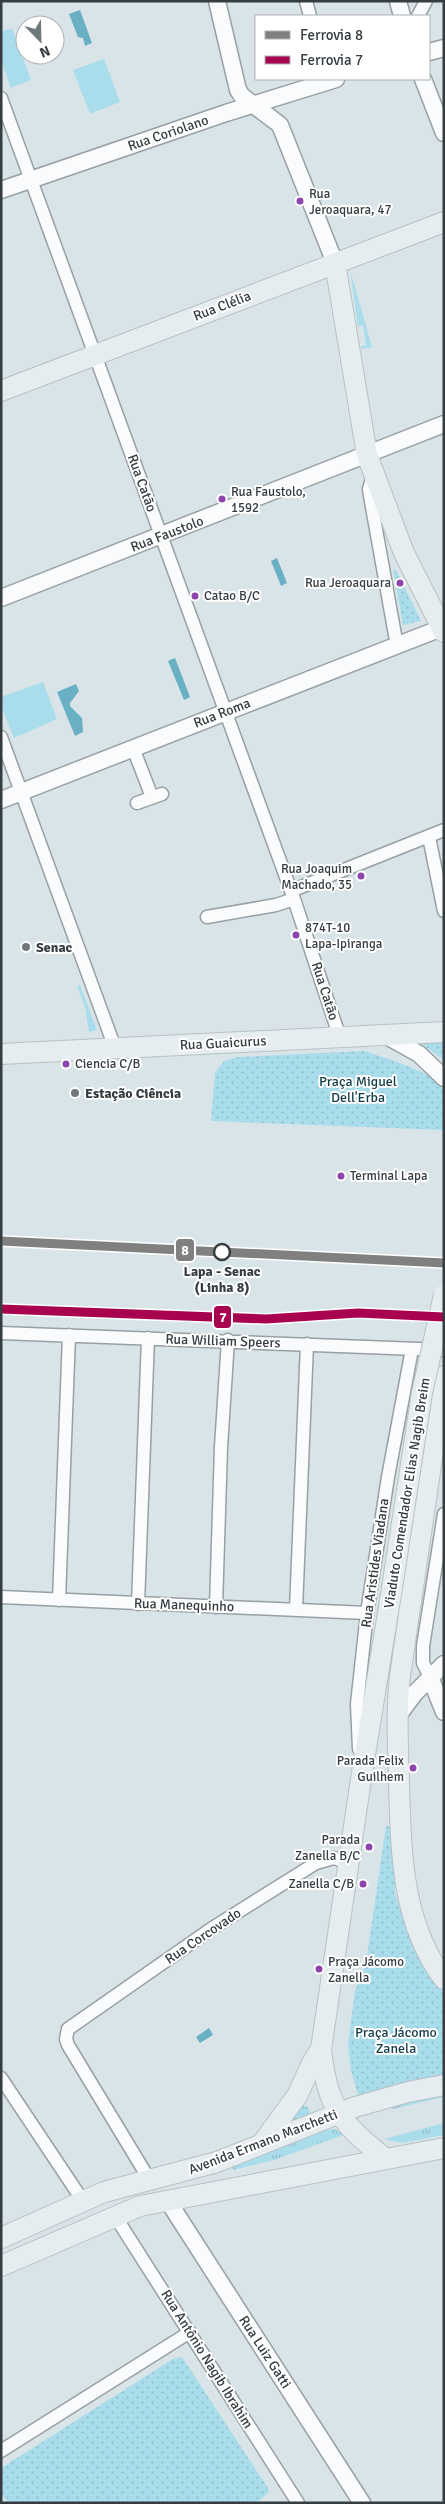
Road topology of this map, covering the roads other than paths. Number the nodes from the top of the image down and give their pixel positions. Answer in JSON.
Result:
{"nodes":[{"id":1,"x":217,"y":1,"type":"edge"},
{"id":2,"x":306,"y":1,"type":"edge"},
{"id":3,"x":398,"y":1,"type":"edge"},
{"id":4,"x":426,"y":1,"type":"edge"},
{"id":5,"x":310,"y":15,"type":"edge"},
{"id":6,"x":402,"y":15,"type":"edge"},
{"id":7,"x":419,"y":15,"type":"edge"},
{"id":8,"x":444,"y":48,"type":"edge"},
{"id":9,"x":430,"y":52,"type":"edge"},
{"id":10,"x":330,"y":80,"type":"edge"},
{"id":11,"x":423,"y":80,"type":"edge"},
{"id":12,"x":1,"y":98,"type":"edge"},
{"id":13,"x":254,"y":104,"type":"junction"},
{"id":14,"x":444,"y":133,"type":"edge"},
{"id":15,"x":31,"y":179,"type":"junction"},
{"id":16,"x":1,"y":190,"type":"edge"},
{"id":17,"x":444,"y":222,"type":"edge"},
{"id":18,"x":335,"y":263,"type":"junction"},
{"id":19,"x":95,"y":355,"type":"junction"},
{"id":20,"x":1,"y":391,"type":"edge"},
{"id":21,"x":444,"y":424,"type":"edge"},
{"id":22,"x":370,"y":464,"type":"junction"},
{"id":23,"x":161,"y":536,"type":"junction"},
{"id":24,"x":1,"y":598,"type":"edge"},
{"id":25,"x":443,"y":629,"type":"edge"},
{"id":26,"x":397,"y":646,"type":"junction"},
{"id":27,"x":225,"y":712,"type":"junction"},
{"id":28,"x":1,"y":737,"type":"edge"},
{"id":29,"x":134,"y":748,"type":"junction"},
{"id":30,"x":22,"y":792,"type":"junction"},
{"id":31,"x":1,"y":800,"type":"edge"},
{"id":32,"x":137,"y":803,"type":"dead end"},
{"id":33,"x":444,"y":830,"type":"edge"},
{"id":34,"x":429,"y":837,"type":"junction"},
{"id":35,"x":292,"y":895,"type":"junction"},
{"id":36,"x":444,"y":911,"type":"edge"},
{"id":37,"x":207,"y":917,"type":"dead end"},
{"id":38,"x":444,"y":1032,"type":"edge"},
{"id":39,"x":385,"y":1035,"type":"junction"},
{"id":40,"x":340,"y":1038,"type":"junction"},
{"id":41,"x":115,"y":1048,"type":"junction"},
{"id":42,"x":1,"y":1054,"type":"edge"},
{"id":43,"x":444,"y":1078,"type":"edge"},
{"id":44,"x":444,"y":1295,"type":"edge"},
{"id":45,"x":1,"y":1333,"type":"edge"},
{"id":46,"x":69,"y":1335,"type":"junction"},
{"id":47,"x":148,"y":1338,"type":"junction"},
{"id":48,"x":228,"y":1340,"type":"junction"},
{"id":49,"x":307,"y":1344,"type":"junction"},
{"id":50,"x":412,"y":1349,"type":"junction"},
{"id":51,"x":444,"y":1350,"type":"edge"},
{"id":52,"x":444,"y":1376,"type":"edge"},
{"id":53,"x":444,"y":1514,"type":"edge"},
{"id":54,"x":1,"y":1597,"type":"edge"},
{"id":55,"x":58,"y":1600,"type":"junction"},
{"id":56,"x":138,"y":1604,"type":"junction"},
{"id":57,"x":216,"y":1607,"type":"junction"},
{"id":58,"x":296,"y":1609,"type":"junction"},
{"id":59,"x":367,"y":1614,"type":"junction"},
{"id":60,"x":444,"y":1664,"type":"edge"},
{"id":61,"x":430,"y":1677,"type":"junction"},
{"id":62,"x":444,"y":1712,"type":"edge"},
{"id":63,"x":397,"y":1717,"type":"junction"},
{"id":64,"x":361,"y":1779,"type":"junction"},
{"id":65,"x":349,"y":1862,"type":"junction"},
{"id":66,"x":444,"y":1979,"type":"edge"},
{"id":67,"x":321,"y":2049,"type":"junction"},
{"id":68,"x":1,"y":2078,"type":"edge"},
{"id":69,"x":444,"y":2085,"type":"edge"},
{"id":70,"x":338,"y":2114,"type":"junction"},
{"id":71,"x":261,"y":2145,"type":"junction"},
{"id":72,"x":444,"y":2148,"type":"edge"},
{"id":73,"x":386,"y":2159,"type":"junction"},
{"id":74,"x":149,"y":2179,"type":"junction"},
{"id":75,"x":83,"y":2201,"type":"junction"},
{"id":76,"x":168,"y":2201,"type":"junction"},
{"id":77,"x":115,"y":2216,"type":"junction"},
{"id":78,"x":1,"y":2238,"type":"edge"},
{"id":79,"x":1,"y":2266,"type":"edge"},
{"id":80,"x":190,"y":2332,"type":"junction"},
{"id":81,"x":1,"y":2451,"type":"edge"},
{"id":82,"x":298,"y":2503,"type":"edge"},
{"id":83,"x":362,"y":2503,"type":"edge"}],
"edges":[{"from":1,"to":13,"type":"street"},
{"from":2,"to":5,"type":"street"},
{"from":3,"to":6,"type":"street"},
{"from":4,"to":7,"type":"street"},
{"from":8,"to":9,"type":"street"},
{"from":10,"to":13,"type":"street","name":"Rua Coriolano"},
{"from":11,"to":14,"type":"street"},
{"from":12,"to":15,"type":"street","name":"Rua Catão"},
{"from":13,"to":15,"type":"street","name":"Rua Coriolano"},
{"from":13,"to":18,"type":"street"},
{"from":15,"to":16,"type":"street","name":"Rua Coriolano"},
{"from":15,"to":19,"type":"street","name":"Rua Catão"},
{"from":17,"to":18,"type":"main road","name":"Rua Clélia"},
{"from":18,"to":19,"type":"main road","name":"Rua Clélia"},
{"from":18,"to":22,"type":"main road"},
{"from":19,"to":20,"type":"main road","name":"Rua Clélia"},
{"from":19,"to":23,"type":"street","name":"Rua Catão"},
{"from":21,"to":22,"type":"street","name":"Rua Faustolo"},
{"from":22,"to":23,"type":"street","name":"Rua Faustolo"},
{"from":22,"to":25,"type":"main road"},
{"from":22,"to":26,"type":"street"},
{"from":23,"to":24,"type":"street","name":"Rua Faustolo"},
{"from":23,"to":27,"type":"street","name":"Rua Catão"},
{"from":25,"to":26,"type":"street","name":"Rua Roma"},
{"from":26,"to":27,"type":"street","name":"Rua Roma"},
{"from":27,"to":29,"type":"street","name":"Rua Roma"},
{"from":27,"to":35,"type":"street","name":"Rua Catão"},
{"from":28,"to":30,"type":"street"},
{"from":29,"to":30,"type":"street","name":"Rua Roma"},
{"from":29,"to":32,"type":"street"},
{"from":30,"to":31,"type":"street","name":"Rua Roma"},
{"from":30,"to":41,"type":"street"},
{"from":33,"to":34,"type":"street"},
{"from":34,"to":35,"type":"street"},
{"from":34,"to":36,"type":"street"},
{"from":35,"to":37,"type":"street"},
{"from":35,"to":40,"type":"street","name":"Rua Catão"},
{"from":38,"to":39,"type":"main road","name":"Rua Guaicurus"},
{"from":39,"to":40,"type":"main road","name":"Rua Guaicurus"},
{"from":39,"to":43,"type":"street"},
{"from":40,"to":41,"type":"main road","name":"Rua Guaicurus"},
{"from":41,"to":42,"type":"main road","name":"Rua Guaicurus"},
{"from":44,"to":64,"type":"main road","name":"Viaduto Comendador Elias Nagib Breim","bridge":true},
{"from":45,"to":46,"type":"street","name":"Rua William Speers"},
{"from":46,"to":47,"type":"street","name":"Rua William Speers"},
{"from":46,"to":55,"type":"street"},
{"from":47,"to":48,"type":"street","name":"Rua William Speers"},
{"from":47,"to":56,"type":"street"},
{"from":48,"to":49,"type":"street","name":"Rua William Speers"},
{"from":48,"to":57,"type":"street"},
{"from":49,"to":50,"type":"street","name":"Rua William Speers"},
{"from":49,"to":58,"type":"street"},
{"from":50,"to":51,"type":"street","name":"Rua William Speers"},
{"from":50,"to":59,"type":"street","name":"Rua Aristides Viadana"},
{"from":52,"to":63,"type":"main road","name":"Viaduto Comendador Elias Nagib Breim"},
{"from":53,"to":61,"type":"street"},
{"from":54,"to":55,"type":"street","name":"Rua Manequinho"},
{"from":55,"to":56,"type":"street","name":"Rua Manequinho"},
{"from":56,"to":57,"type":"street","name":"Rua Manequinho"},
{"from":57,"to":58,"type":"street","name":"Rua Manequinho"},
{"from":58,"to":59,"type":"street","name":"Rua Manequinho"},
{"from":59,"to":64,"type":"street","name":"Rua Aristides Viadana"},
{"from":60,"to":61,"type":"street"},
{"from":61,"to":62,"type":"street"},
{"from":61,"to":63,"type":"street"},
{"from":63,"to":66,"type":"main road"},
{"from":64,"to":65,"type":"main road"},
{"from":65,"to":67,"type":"main road"},
{"from":65,"to":74,"type":"street","name":"Rua Corcovado"},
{"from":67,"to":70,"type":"main road"},
{"from":67,"to":71,"type":"main road"},
{"from":68,"to":75,"type":"street"},
{"from":69,"to":70,"type":"main road","name":"Avenida Ermano Marchetti"},
{"from":70,"to":71,"type":"main road","name":"Avenida Ermano Marchetti"},
{"from":70,"to":73,"type":"main road"},
{"from":71,"to":74,"type":"main road","name":"Avenida Ermano Marchetti"},
{"from":72,"to":73,"type":"main road","name":"Avenida Ermano Marchetti"},
{"from":73,"to":76,"type":"main road","name":"Avenida Ermano Marchetti"},
{"from":74,"to":75,"type":"main road","name":"Avenida Ermano Marchetti"},
{"from":75,"to":78,"type":"main road","name":"Avenida Ermano Marchetti"},
{"from":76,"to":77,"type":"main road","name":"Avenida Ermano Marchetti"},
{"from":76,"to":83,"type":"street","name":"Rua Luiz Gatti"},
{"from":77,"to":79,"type":"main road","name":"Avenida Ermano Marchetti"},
{"from":77,"to":80,"type":"street","name":"Rua Antônio Nagib Ibrahim"},
{"from":80,"to":81,"type":"street"},
{"from":80,"to":82,"type":"street","name":"Rua Antônio Nagib Ibrahim"}]}
